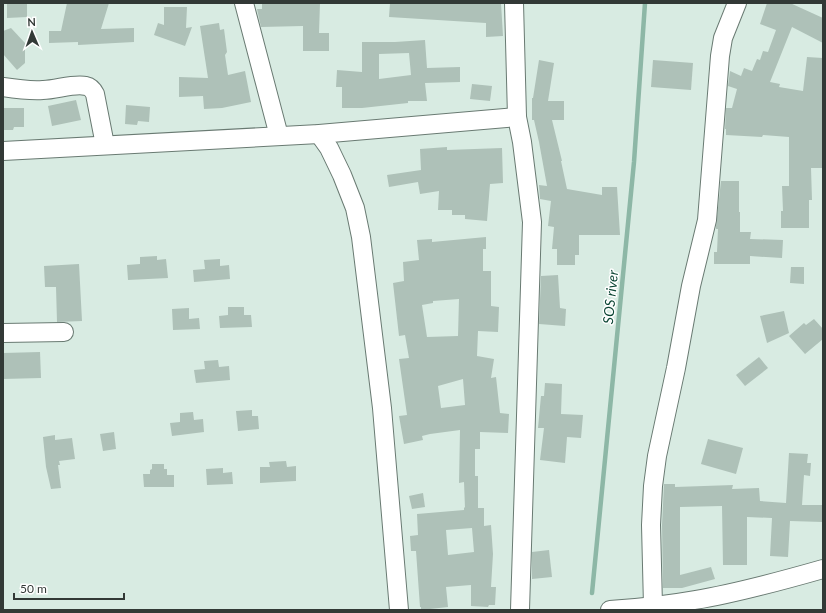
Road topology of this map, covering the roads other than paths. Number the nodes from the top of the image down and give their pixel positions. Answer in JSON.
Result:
{"nodes":[{"id":1,"x":244,"y":3,"type":"edge"},
{"id":2,"x":514,"y":3,"type":"edge"},
{"id":3,"x":737,"y":3,"type":"edge"},
{"id":4,"x":3,"y":87,"type":"edge"},
{"id":5,"x":517,"y":117,"type":"junction"},
{"id":6,"x":319,"y":134,"type":"junction"},
{"id":7,"x":279,"y":136,"type":"junction"},
{"id":8,"x":105,"y":145,"type":"junction"},
{"id":9,"x":3,"y":151,"type":"edge"},
{"id":10,"x":64,"y":332,"type":"dead end"},
{"id":11,"x":3,"y":333,"type":"edge"},
{"id":12,"x":823,"y":569,"type":"edge"},
{"id":13,"x":697,"y":605,"type":"edge"},
{"id":14,"x":653,"y":606,"type":"junction"},
{"id":15,"x":398,"y":610,"type":"edge"},
{"id":16,"x":520,"y":610,"type":"edge"},
{"id":17,"x":610,"y":610,"type":"edge"}],
"edges":[{"from":1,"to":7,"type":"street"},
{"from":2,"to":5,"type":"street"},
{"from":3,"to":14,"type":"street"},
{"from":4,"to":8,"type":"street"},
{"from":5,"to":6,"type":"street"},
{"from":5,"to":16,"type":"street"},
{"from":6,"to":7,"type":"street"},
{"from":6,"to":15,"type":"street"},
{"from":7,"to":8,"type":"street"},
{"from":8,"to":9,"type":"street"},
{"from":10,"to":11,"type":"street"},
{"from":12,"to":13,"type":"street"},
{"from":13,"to":14,"type":"street"},
{"from":14,"to":17,"type":"street"}]}
